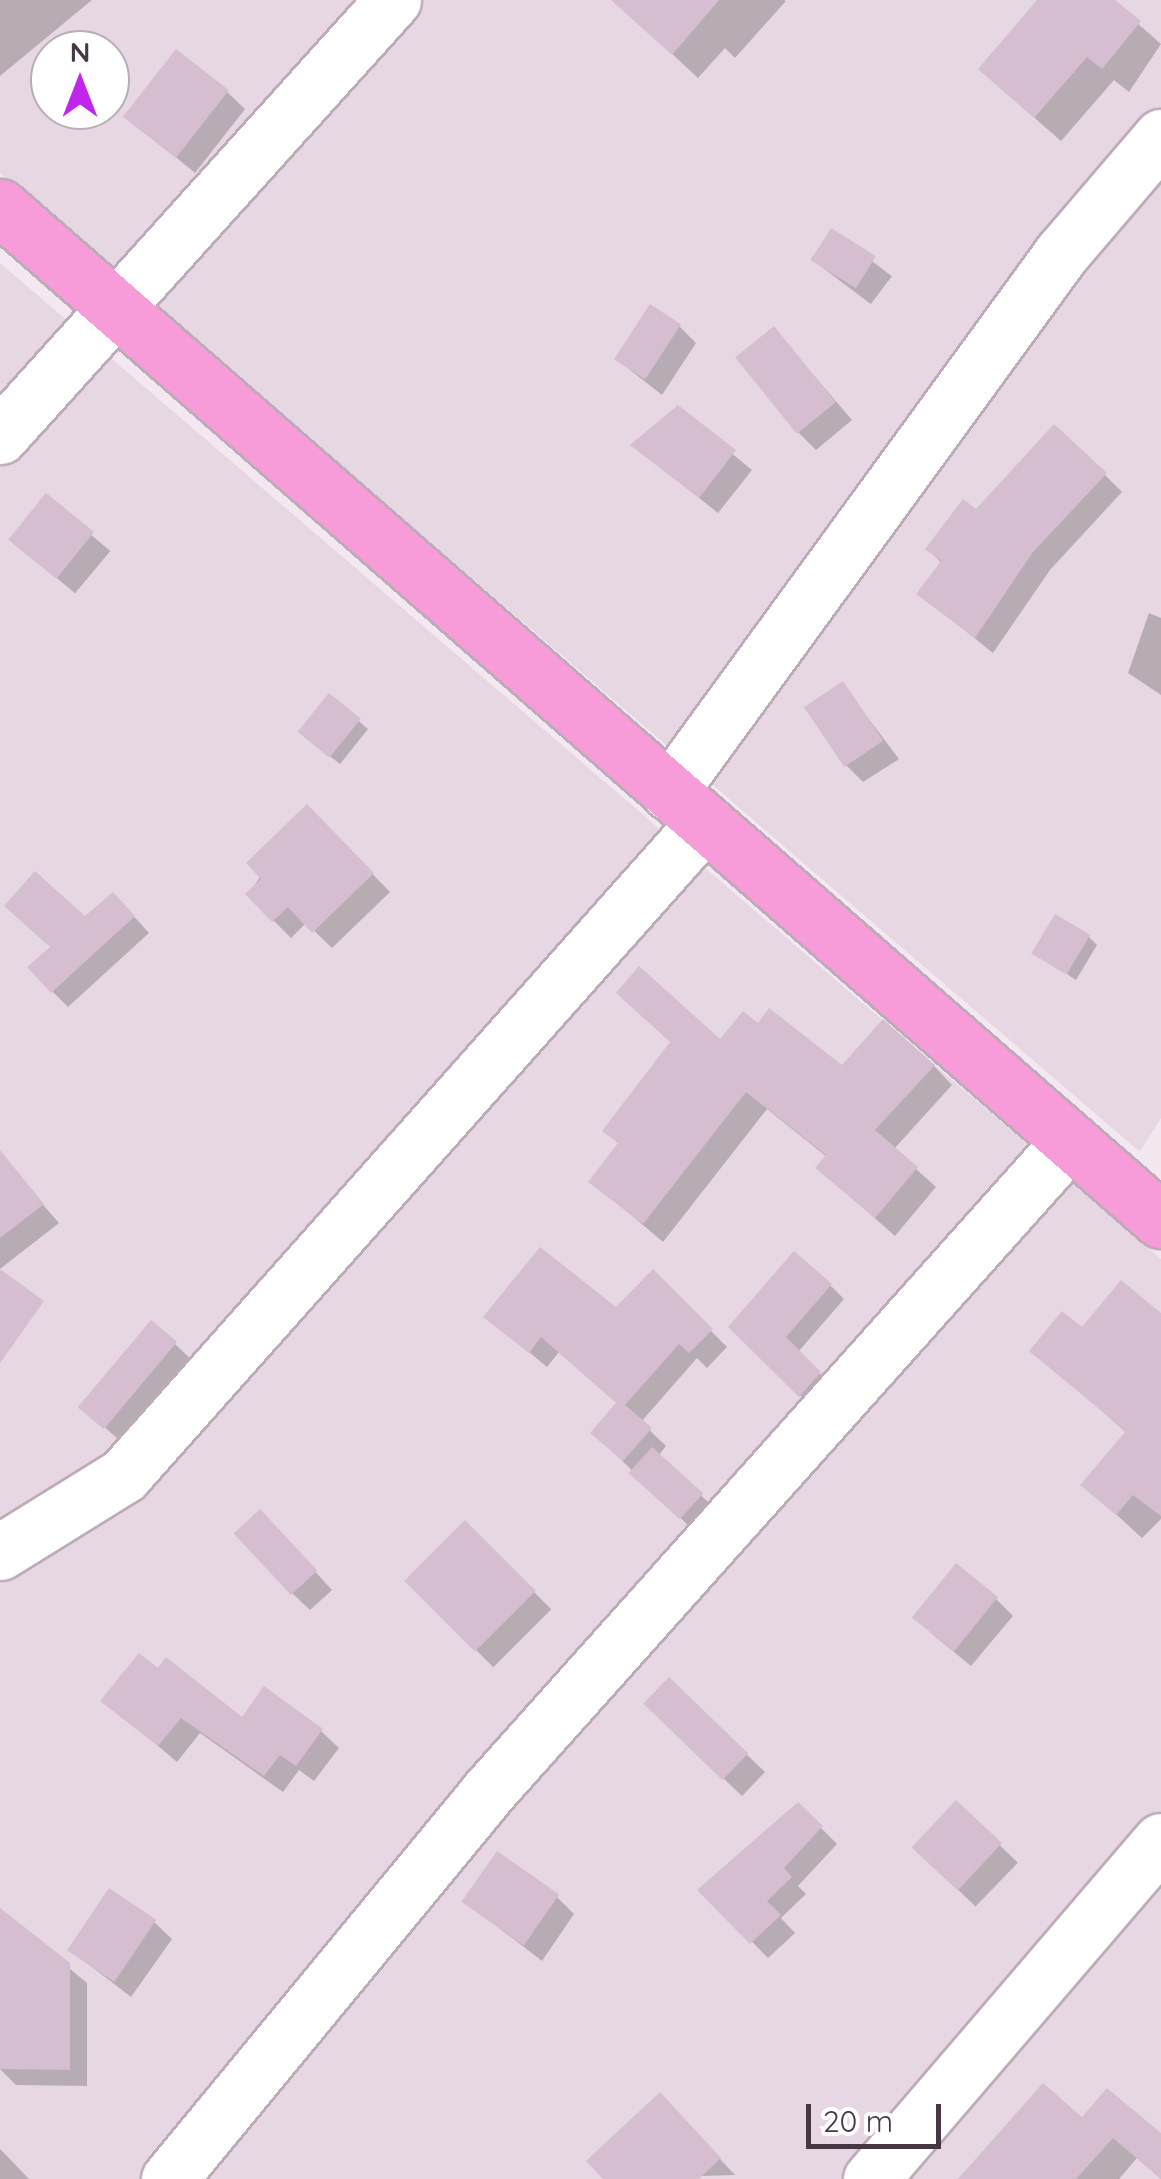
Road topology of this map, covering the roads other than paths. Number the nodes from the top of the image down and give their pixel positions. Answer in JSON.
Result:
{"nodes":[{"id":1,"x":393,"y":0,"type":"edge"},
{"id":2,"x":1161,"y":137,"type":"edge"},
{"id":3,"x":0,"y":207,"type":"edge"},
{"id":4,"x":113,"y":305,"type":"junction"},
{"id":5,"x":0,"y":436,"type":"edge"},
{"id":6,"x":687,"y":807,"type":"junction"},
{"id":7,"x":1068,"y":1143,"type":"junction"},
{"id":8,"x":1161,"y":1220,"type":"edge"},
{"id":9,"x":0,"y":1552,"type":"edge"},
{"id":10,"x":1161,"y":1841,"type":"edge"},
{"id":11,"x":169,"y":2179,"type":"edge"},
{"id":12,"x":870,"y":2179,"type":"edge"}],
"edges":[{"from":1,"to":4,"type":"street"},
{"from":2,"to":6,"type":"street"},
{"from":3,"to":4,"type":"main road"},
{"from":4,"to":5,"type":"street"},
{"from":4,"to":6,"type":"main road"},
{"from":6,"to":7,"type":"main road"},
{"from":6,"to":9,"type":"street"},
{"from":7,"to":8,"type":"main road"},
{"from":7,"to":11,"type":"street"},
{"from":10,"to":12,"type":"street"}]}
